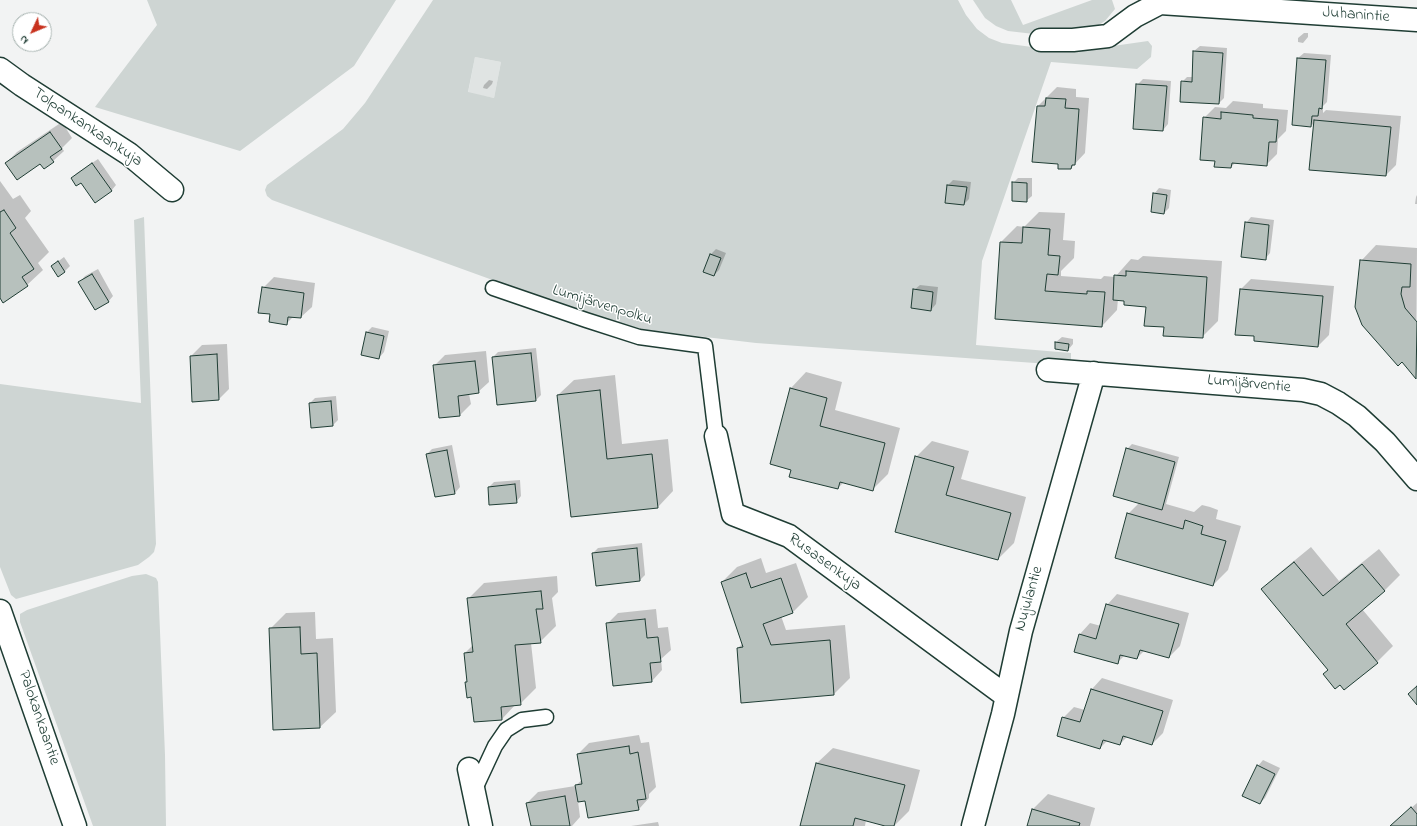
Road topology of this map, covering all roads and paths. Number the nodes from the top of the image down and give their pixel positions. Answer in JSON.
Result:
{"nodes":[{"id":1,"x":1417,"y":20,"type":"edge"},
{"id":2,"x":1041,"y":40,"type":"dead end"},
{"id":3,"x":0,"y":69,"type":"edge"},
{"id":4,"x":172,"y":190,"type":"dead end"},
{"id":5,"x":493,"y":288,"type":"dead end"},
{"id":6,"x":705,"y":346,"type":"joint"},
{"id":7,"x":1048,"y":370,"type":"dead end"},
{"id":8,"x":1094,"y":373,"type":"junction"},
{"id":9,"x":716,"y":436,"type":"joint"},
{"id":10,"x":1417,"y":479,"type":"edge"},
{"id":11,"x":0,"y":611,"type":"edge"},
{"id":12,"x":1006,"y":696,"type":"junction"},
{"id":13,"x":546,"y":716,"type":"dead end"},
{"id":14,"x":469,"y":769,"type":"dead end"},
{"id":15,"x":474,"y":792,"type":"junction"},
{"id":16,"x":75,"y":826,"type":"edge"},
{"id":17,"x":481,"y":826,"type":"edge"},
{"id":18,"x":973,"y":826,"type":"edge"}],
"edges":[{"from":1,"to":2,"type":"street","name":"Juhanintie"},
{"from":3,"to":4,"type":"street","name":"Tolpankankaankuja"},
{"from":5,"to":6,"type":"lane","name":"Lumijärvenpolku"},
{"from":6,"to":9,"type":"lane","name":"Rusasenkuja"},
{"from":7,"to":8,"type":"street","name":"Lumijärventie"},
{"from":8,"to":10,"type":"street","name":"Lumijärventie"},
{"from":8,"to":12,"type":"street","name":"Nujulantie"},
{"from":9,"to":12,"type":"street","name":"Rusasenkuja"},
{"from":11,"to":16,"type":"street","name":"Palokankaantie"},
{"from":12,"to":18,"type":"street","name":"Nujulantie"},
{"from":13,"to":15,"type":"lane"},
{"from":14,"to":15,"type":"street"},
{"from":15,"to":17,"type":"street"}]}
